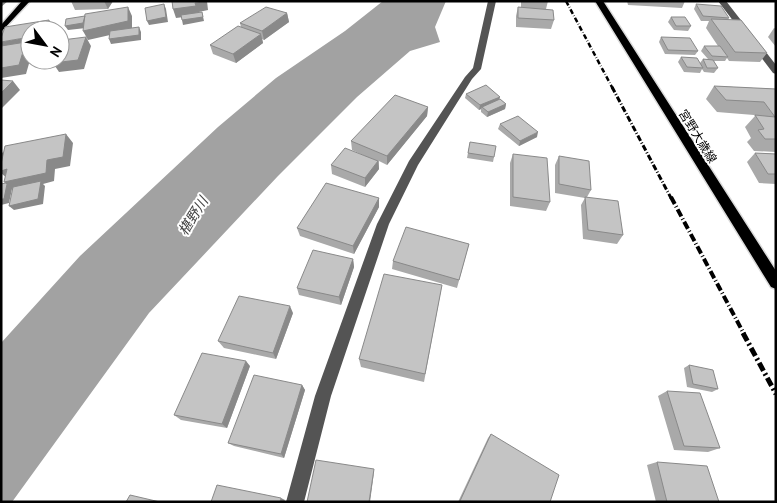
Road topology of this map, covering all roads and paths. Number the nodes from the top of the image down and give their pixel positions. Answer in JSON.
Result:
{"nodes":[{"id":1,"x":26,"y":1,"type":"edge"},
{"id":2,"x":492,"y":1,"type":"edge"},
{"id":3,"x":599,"y":1,"type":"edge"},
{"id":4,"x":722,"y":1,"type":"edge"},
{"id":5,"x":1,"y":30,"type":"edge"},
{"id":6,"x":776,"y":71,"type":"edge"},
{"id":7,"x":776,"y":283,"type":"edge"},
{"id":8,"x":295,"y":502,"type":"edge"}],
"edges":[{"from":1,"to":5,"type":"main road"},
{"from":2,"to":8,"type":"street"},
{"from":3,"to":7,"type":"main road","name":"宮野大歳線"},
{"from":4,"to":6,"type":"street"}]}
